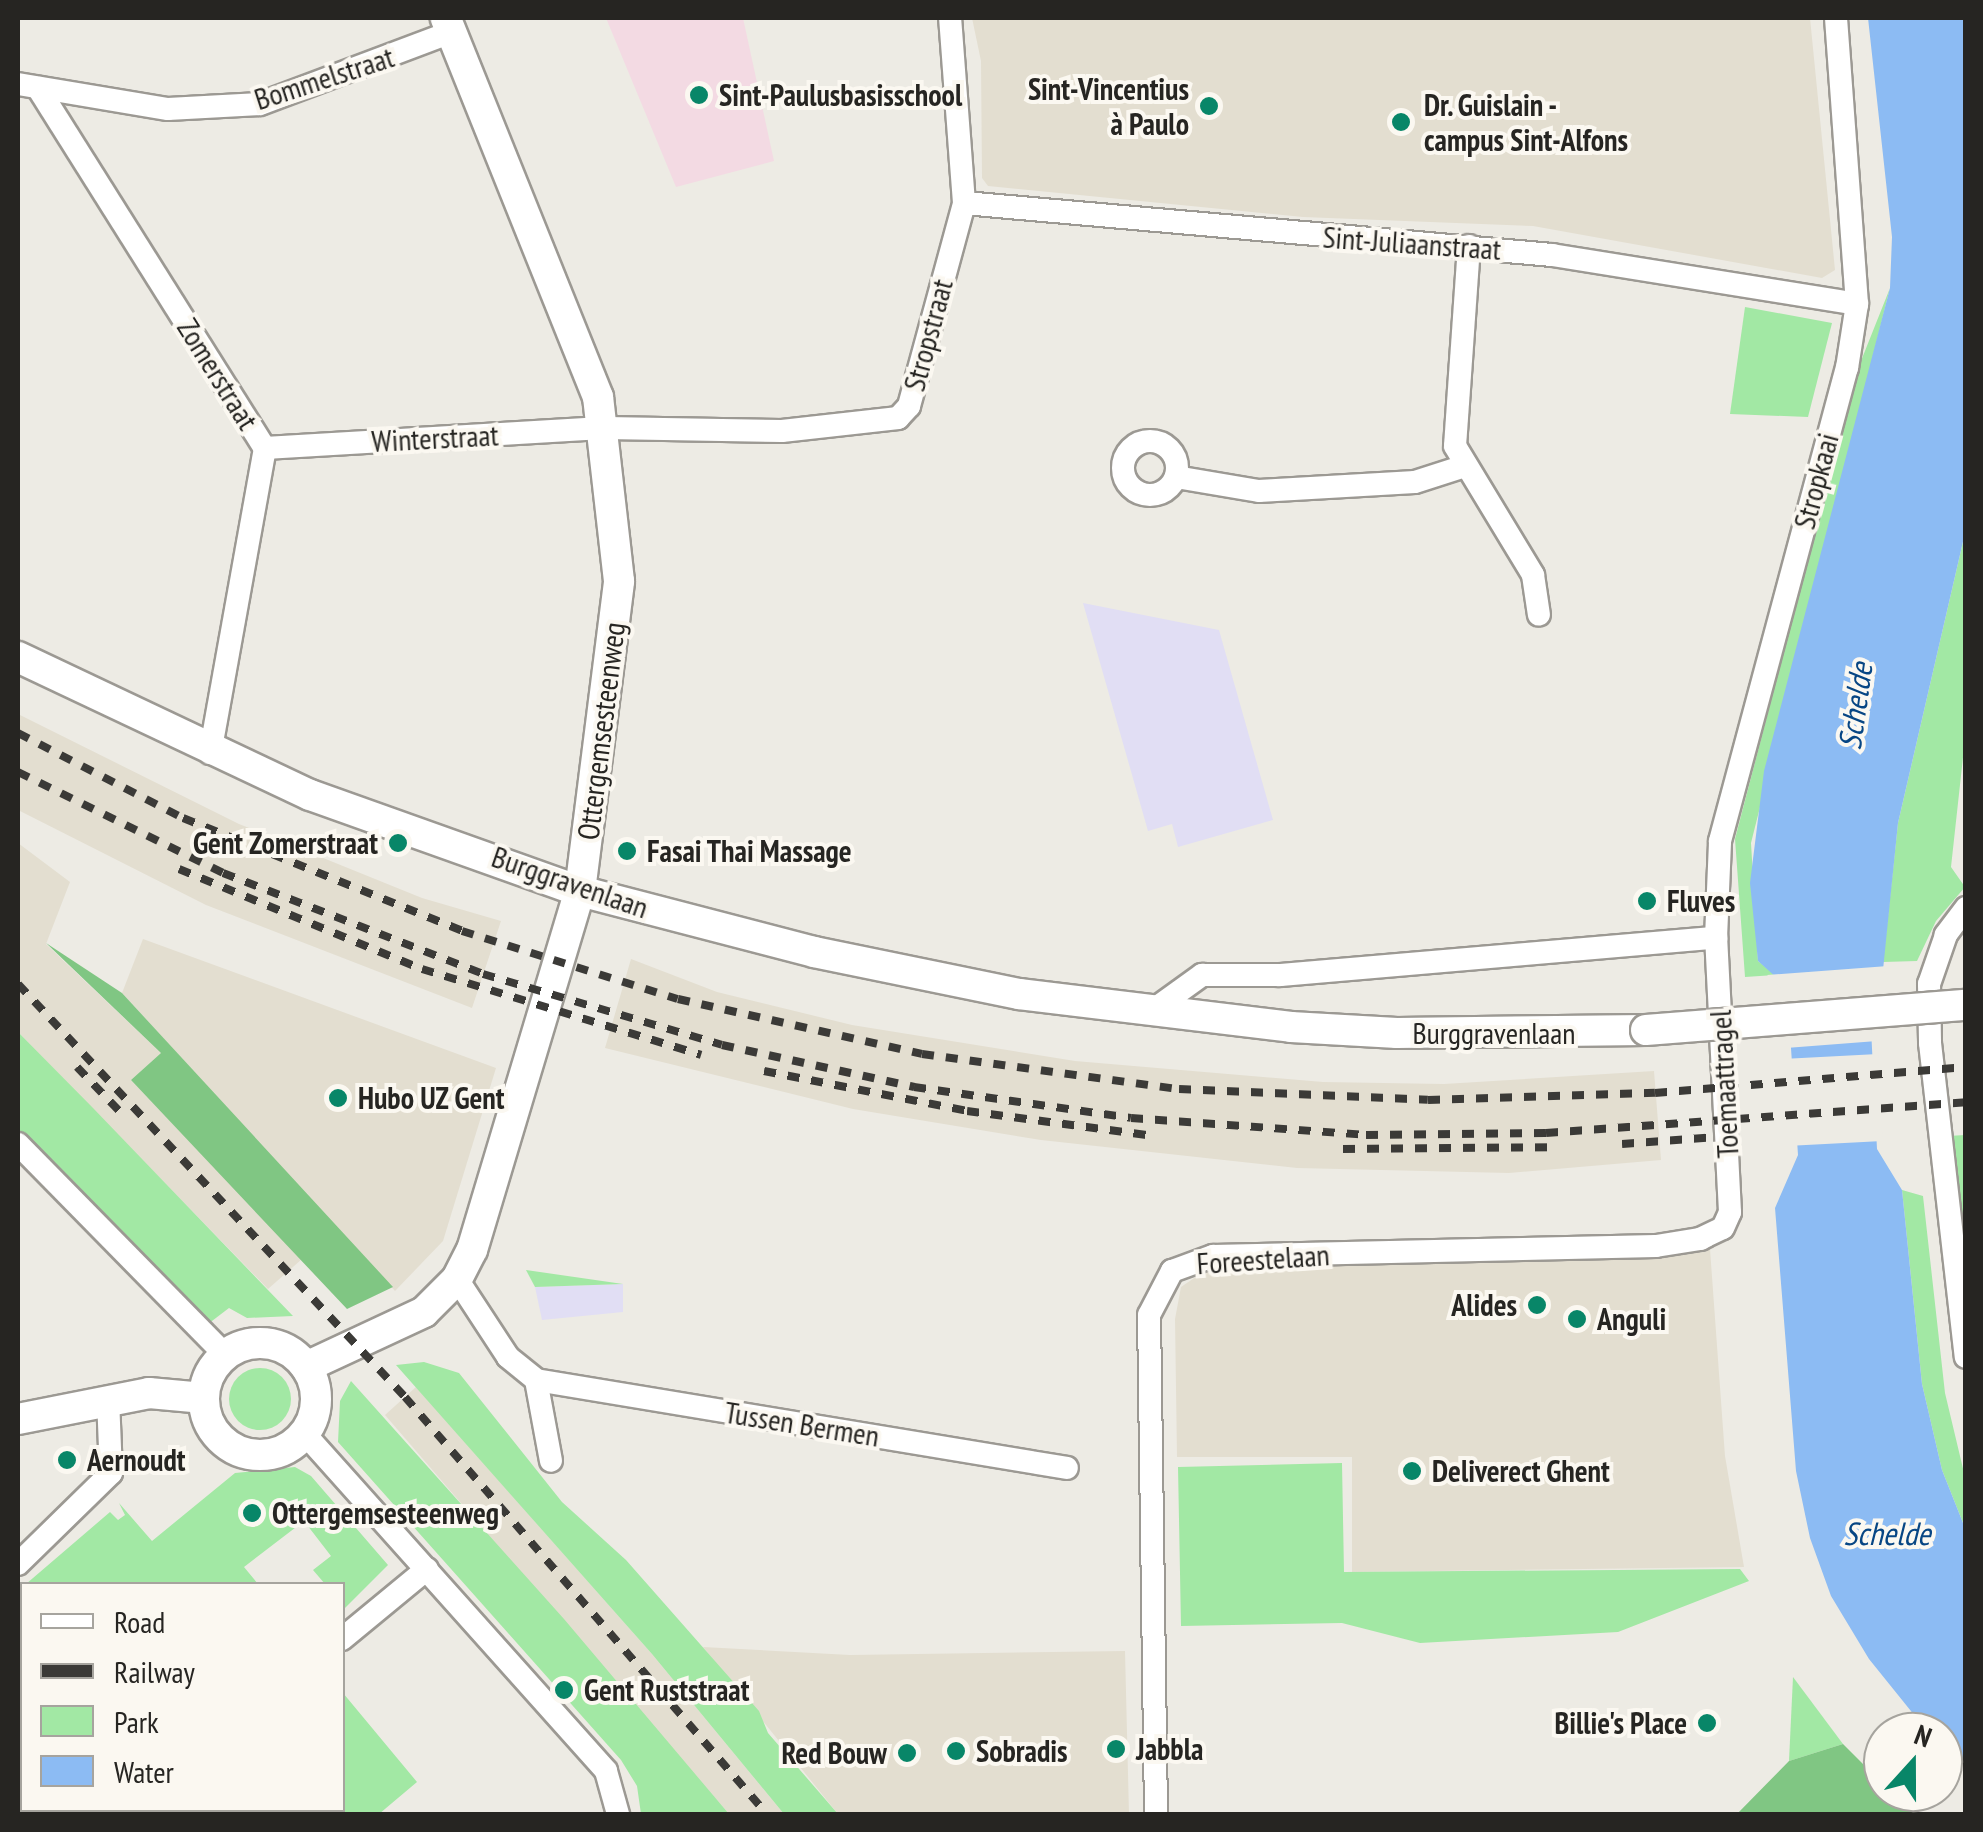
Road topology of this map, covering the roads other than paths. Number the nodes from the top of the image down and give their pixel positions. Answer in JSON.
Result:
{"nodes":[{"id":1,"x":950,"y":18,"type":"edge"},
{"id":2,"x":1836,"y":18,"type":"edge"},
{"id":3,"x":448,"y":25,"type":"edge"},
{"id":4,"x":28,"y":86,"type":"edge"},
{"id":5,"x":964,"y":203,"type":"junction"},
{"id":6,"x":1470,"y":246,"type":"junction"},
{"id":7,"x":1857,"y":304,"type":"junction"},
{"id":8,"x":606,"y":428,"type":"junction"},
{"id":9,"x":265,"y":448,"type":"junction"},
{"id":10,"x":1462,"y":466,"type":"junction"},
{"id":11,"x":1176,"y":478,"type":"dead end"},
{"id":12,"x":1539,"y":615,"type":"dead end"},
{"id":13,"x":18,"y":657,"type":"edge"},
{"id":14,"x":210,"y":754,"type":"junction"},
{"id":15,"x":580,"y":891,"type":"junction"},
{"id":16,"x":1966,"y":908,"type":"edge"},
{"id":17,"x":1716,"y":938,"type":"junction"},
{"id":18,"x":1966,"y":1005,"type":"edge"},
{"id":19,"x":1152,"y":1010,"type":"junction"},
{"id":20,"x":18,"y":1144,"type":"edge"},
{"id":21,"x":1723,"y":1228,"type":"joint"},
{"id":22,"x":457,"y":1279,"type":"junction"},
{"id":23,"x":226,"y":1355,"type":"junction"},
{"id":24,"x":1966,"y":1357,"type":"edge"},
{"id":25,"x":306,"y":1367,"type":"junction"},
{"id":26,"x":536,"y":1380,"type":"junction"},
{"id":27,"x":204,"y":1398,"type":"junction"},
{"id":28,"x":108,"y":1399,"type":"junction"},
{"id":29,"x":18,"y":1418,"type":"edge"},
{"id":30,"x":304,"y":1433,"type":"junction"},
{"id":31,"x":550,"y":1460,"type":"dead end"},
{"id":32,"x":1067,"y":1468,"type":"dead end"},
{"id":33,"x":18,"y":1564,"type":"edge"},
{"id":34,"x":427,"y":1569,"type":"junction"},
{"id":35,"x":345,"y":1637,"type":"edge"},
{"id":36,"x":618,"y":1814,"type":"edge"},
{"id":37,"x":1156,"y":1814,"type":"edge"}],
"edges":[{"from":1,"to":5,"type":"street","name":"Stropstraat"},
{"from":2,"to":7,"type":"street","name":"Stropkaai"},
{"from":3,"to":4,"type":"street","name":"Bommelstraat"},
{"from":3,"to":8,"type":"street","name":"Ottergemsesteenweg"},
{"from":4,"to":9,"type":"street","name":"Zomerstraat"},
{"from":5,"to":6,"type":"street","name":"Sint-Juliaanstraat"},
{"from":5,"to":8,"type":"street","name":"Stropstraat"},
{"from":6,"to":7,"type":"street","name":"Sint-Juliaanstraat"},
{"from":6,"to":10,"type":"street"},
{"from":7,"to":17,"type":"street","name":"Stropkaai"},
{"from":8,"to":9,"type":"street","name":"Winterstraat"},
{"from":8,"to":15,"type":"street","name":"Ottergemsesteenweg"},
{"from":9,"to":14,"type":"street","name":"Zomerstraat"},
{"from":10,"to":11,"type":"street"},
{"from":10,"to":12,"type":"street"},
{"from":13,"to":14,"type":"street","name":"Burggravenlaan"},
{"from":14,"to":15,"type":"street","name":"Burggravenlaan"},
{"from":15,"to":19,"type":"street","name":"Burggravenlaan"},
{"from":15,"to":22,"type":"street","name":"Ottergemsesteenweg"},
{"from":16,"to":24,"type":"street"},
{"from":17,"to":19,"type":"street"},
{"from":17,"to":21,"type":"street","name":"Toemaattragel"},
{"from":18,"to":19,"type":"street","name":"Burggravenlaan","bridge":true},
{"from":20,"to":23,"type":"street"},
{"from":21,"to":37,"type":"street","name":"Foreestelaan"},
{"from":22,"to":25,"type":"street","name":"Ottergemsesteenweg"},
{"from":22,"to":26,"type":"street"},
{"from":23,"to":25,"type":"street"},
{"from":23,"to":27,"type":"street"},
{"from":25,"to":30,"type":"street"},
{"from":26,"to":31,"type":"street"},
{"from":26,"to":32,"type":"street","name":"Tussen Bermen"},
{"from":27,"to":28,"type":"street"},
{"from":27,"to":30,"type":"street"},
{"from":28,"to":29,"type":"street"},
{"from":28,"to":33,"type":"street"},
{"from":30,"to":34,"type":"street"},
{"from":34,"to":35,"type":"street"},
{"from":34,"to":36,"type":"street"}]}
